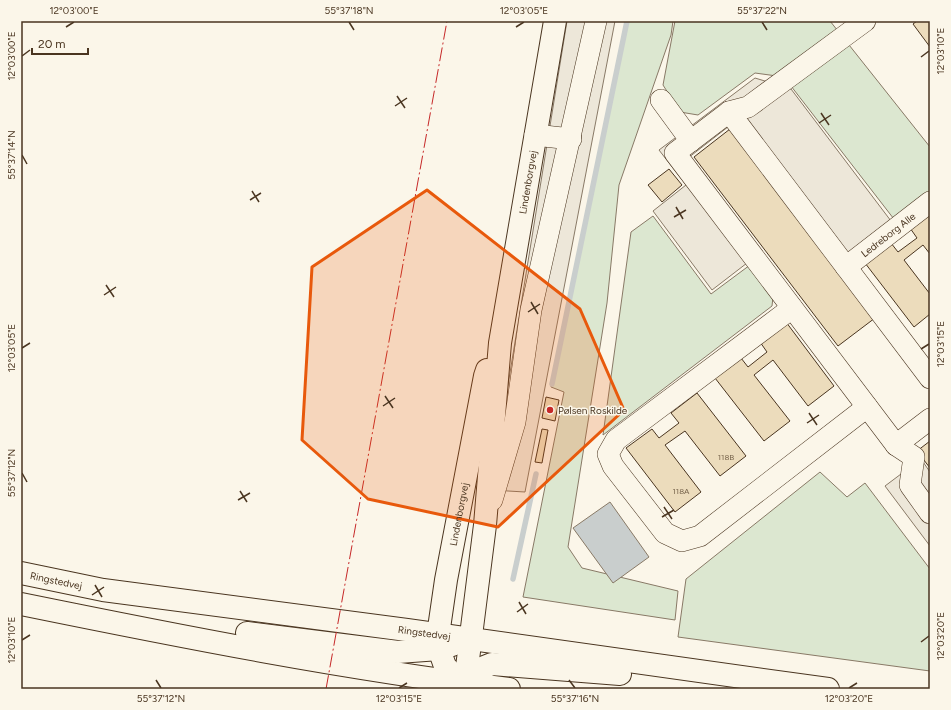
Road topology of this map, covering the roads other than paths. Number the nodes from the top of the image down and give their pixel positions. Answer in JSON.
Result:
{"nodes":[{"id":1,"x":555,"y":21,"type":"edge"},
{"id":2,"x":596,"y":21,"type":"edge"},
{"id":3,"x":865,"y":21,"type":"edge"},
{"id":4,"x":661,"y":100,"type":"dead end"},
{"id":5,"x":729,"y":112,"type":"junction"},
{"id":6,"x":535,"y":134,"type":"junction"},
{"id":7,"x":571,"y":139,"type":"junction"},
{"id":8,"x":691,"y":141,"type":"junction"},
{"id":9,"x":930,"y":202,"type":"edge"},
{"id":10,"x":846,"y":267,"type":"junction"},
{"id":11,"x":792,"y":308,"type":"junction"},
{"id":12,"x":500,"y":343,"type":"junction"},
{"id":13,"x":526,"y":350,"type":"junction"},
{"id":14,"x":930,"y":378,"type":"edge"},
{"id":15,"x":867,"y":407,"type":"junction"},
{"id":16,"x":930,"y":419,"type":"edge"},
{"id":17,"x":896,"y":445,"type":"junction"},
{"id":18,"x":930,"y":513,"type":"edge"},
{"id":19,"x":485,"y":525,"type":"junction"},
{"id":20,"x":21,"y":573,"type":"edge"},
{"id":21,"x":21,"y":604,"type":"edge"},
{"id":22,"x":162,"y":632,"type":"junction"},
{"id":23,"x":471,"y":640,"type":"junction"},
{"id":24,"x":438,"y":642,"type":"junction"},
{"id":25,"x":723,"y":675,"type":"junction"},
{"id":26,"x":463,"y":685,"type":"edge"},
{"id":27,"x":509,"y":689,"type":"edge"},
{"id":28,"x":828,"y":689,"type":"edge"}],
"edges":[{"from":1,"to":6,"type":"main road","name":"Lindenborgvej"},
{"from":2,"to":7,"type":"street"},
{"from":3,"to":5,"type":"street"},
{"from":4,"to":8,"type":"street"},
{"from":5,"to":8,"type":"street"},
{"from":5,"to":10,"type":"street"},
{"from":6,"to":7,"type":"street"},
{"from":6,"to":12,"type":"main road","name":"Lindenborgvej"},
{"from":7,"to":13,"type":"street"},
{"from":8,"to":11,"type":"street"},
{"from":9,"to":10,"type":"street","name":"Ledreborg Alle"},
{"from":10,"to":14,"type":"street"},
{"from":11,"to":15,"type":"street"},
{"from":11,"to":15,"type":"street"},
{"from":12,"to":13,"type":"street"},
{"from":12,"to":19,"type":"main road","name":"Lindenborgvej"},
{"from":12,"to":24,"type":"main road","name":"Lindenborgvej"},
{"from":13,"to":19,"type":"street"},
{"from":15,"to":17,"type":"street"},
{"from":16,"to":17,"type":"street"},
{"from":17,"to":18,"type":"street"},
{"from":19,"to":23,"type":"main road","name":"Lindenborgvej"},
{"from":20,"to":24,"type":"main road","name":"Ringstedvej"},
{"from":21,"to":22,"type":"main road"},
{"from":22,"to":24,"type":"main road"},
{"from":22,"to":26,"type":"main road"},
{"from":23,"to":24,"type":"main road"},
{"from":23,"to":25,"type":"main road"},
{"from":23,"to":26,"type":"main road","name":"Lindenborgvej"},
{"from":24,"to":26,"type":"main road","name":"Lindenborgvej"},
{"from":25,"to":26,"type":"main road"},
{"from":25,"to":28,"type":"main road"},
{"from":26,"to":27,"type":"main road"}]}
